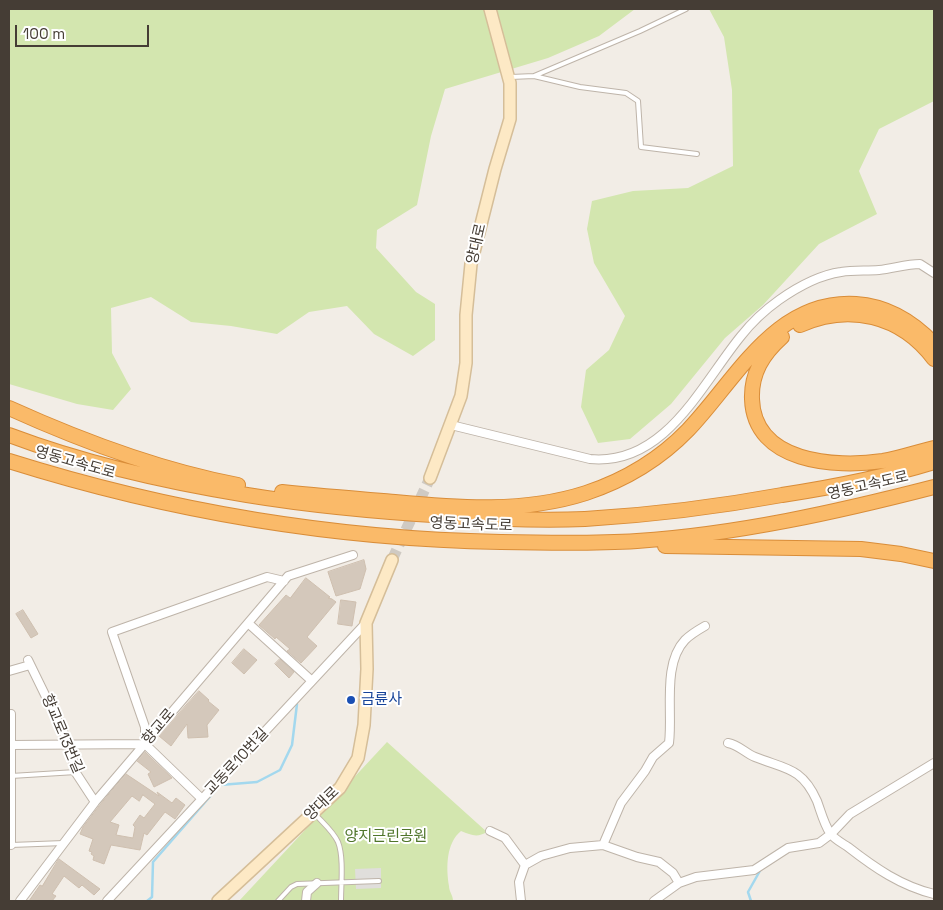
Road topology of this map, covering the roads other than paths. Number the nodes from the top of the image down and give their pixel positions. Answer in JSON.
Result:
{"nodes":[{"id":1,"x":490,"y":9,"type":"edge"},
{"id":2,"x":686,"y":9,"type":"edge"},
{"id":3,"x":534,"y":76,"type":"junction"},
{"id":4,"x":509,"y":77,"type":"junction"},
{"id":5,"x":697,"y":154,"type":"dead end"},
{"id":6,"x":934,"y":273,"type":"edge"},
{"id":7,"x":934,"y":344,"type":"edge"},
{"id":8,"x":934,"y":359,"type":"edge"},
{"id":9,"x":9,"y":408,"type":"edge"},
{"id":10,"x":451,"y":425,"type":"junction"},
{"id":11,"x":9,"y":435,"type":"edge"},
{"id":12,"x":934,"y":448,"type":"edge"},
{"id":13,"x":9,"y":461,"type":"edge"},
{"id":14,"x":934,"y":462,"type":"edge"},
{"id":15,"x":430,"y":478,"type":"tunnel mouth"},
{"id":16,"x":934,"y":486,"type":"edge"},
{"id":17,"x":274,"y":492,"type":"junction"},
{"id":18,"x":386,"y":512,"type":"junction"},
{"id":19,"x":537,"y":543,"type":"junction"},
{"id":20,"x":353,"y":556,"type":"dead end"},
{"id":21,"x":392,"y":560,"type":"tunnel mouth"},
{"id":22,"x":934,"y":561,"type":"edge"},
{"id":23,"x":284,"y":581,"type":"junction"},
{"id":24,"x":248,"y":623,"type":"junction"},
{"id":25,"x":366,"y":624,"type":"junction"},
{"id":26,"x":705,"y":626,"type":"dead end"},
{"id":27,"x":9,"y":671,"type":"edge"},
{"id":28,"x":312,"y":681,"type":"junction"},
{"id":29,"x":11,"y":714,"type":"dead end"},
{"id":30,"x":728,"y":743,"type":"dead end"},
{"id":31,"x":69,"y":744,"type":"junction"},
{"id":32,"x":145,"y":744,"type":"junction"},
{"id":33,"x":11,"y":745,"type":"junction"},
{"id":34,"x":934,"y":763,"type":"edge"},
{"id":35,"x":76,"y":772,"type":"junction"},
{"id":36,"x":11,"y":776,"type":"junction"},
{"id":37,"x":202,"y":799,"type":"junction"},
{"id":38,"x":95,"y":802,"type":"junction"},
{"id":39,"x":314,"y":812,"type":"junction"},
{"id":40,"x":490,"y":831,"type":"dead end"},
{"id":41,"x":831,"y":834,"type":"junction"},
{"id":42,"x":64,"y":843,"type":"junction"},
{"id":43,"x":10,"y":845,"type":"edge"},
{"id":44,"x":603,"y":845,"type":"junction"},
{"id":45,"x":525,"y":865,"type":"junction"},
{"id":46,"x":379,"y":881,"type":"dead end"},
{"id":47,"x":340,"y":882,"type":"junction"},
{"id":48,"x":317,"y":883,"type":"junction"},
{"id":49,"x":679,"y":883,"type":"junction"},
{"id":50,"x":934,"y":894,"type":"edge"},
{"id":51,"x":20,"y":901,"type":"edge"},
{"id":52,"x":108,"y":901,"type":"edge"},
{"id":53,"x":218,"y":901,"type":"edge"},
{"id":54,"x":278,"y":901,"type":"edge"},
{"id":55,"x":306,"y":901,"type":"edge"},
{"id":56,"x":341,"y":901,"type":"edge"},
{"id":57,"x":521,"y":901,"type":"edge"},
{"id":58,"x":654,"y":901,"type":"edge"}],
"edges":[{"from":1,"to":4,"type":"street","name":"양대로"},
{"from":2,"to":3,"type":"lane"},
{"from":3,"to":4,"type":"lane"},
{"from":3,"to":5,"type":"lane"},
{"from":4,"to":10,"type":"street","name":"양대로"},
{"from":6,"to":10,"type":"street"},
{"from":7,"to":17,"type":"highway"},
{"from":8,"to":12,"type":"highway"},
{"from":9,"to":17,"type":"highway","name":"영동고속도로"},
{"from":10,"to":15,"type":"street","name":"양대로"},
{"from":11,"to":18,"type":"highway","name":"영동고속도로"},
{"from":13,"to":19,"type":"highway","name":"영동고속도로"},
{"from":14,"to":18,"type":"highway","name":"영동고속도로"},
{"from":16,"to":19,"type":"highway","name":"영동고속도로"},
{"from":17,"to":18,"type":"highway","name":"영동고속도로"},
{"from":19,"to":22,"type":"highway"},
{"from":20,"to":23,"type":"street"},
{"from":21,"to":25,"type":"street","name":"양대로"},
{"from":23,"to":24,"type":"street","name":"향교로"},
{"from":23,"to":32,"type":"street"},
{"from":24,"to":28,"type":"street"},
{"from":24,"to":32,"type":"street","name":"향교로"},
{"from":25,"to":28,"type":"street","name":"교동로10번길"},
{"from":25,"to":39,"type":"street","name":"양대로"},
{"from":26,"to":44,"type":"street"},
{"from":27,"to":31,"type":"street","name":"향교로13번길"},
{"from":28,"to":37,"type":"street","name":"교동로10번길"},
{"from":29,"to":33,"type":"street"},
{"from":30,"to":41,"type":"street"},
{"from":31,"to":32,"type":"street"},
{"from":31,"to":33,"type":"street"},
{"from":31,"to":35,"type":"street","name":"향교로13번길"},
{"from":32,"to":37,"type":"street"},
{"from":32,"to":38,"type":"street","name":"향교로"},
{"from":33,"to":36,"type":"street"},
{"from":34,"to":41,"type":"street"},
{"from":35,"to":36,"type":"lane"},
{"from":35,"to":38,"type":"street","name":"향교로13번길"},
{"from":36,"to":43,"type":"street"},
{"from":37,"to":52,"type":"street","name":"교동로10번길"},
{"from":38,"to":42,"type":"street","name":"향교로"},
{"from":39,"to":47,"type":"lane"},
{"from":39,"to":53,"type":"street","name":"양대로"},
{"from":40,"to":45,"type":"street"},
{"from":41,"to":49,"type":"street"},
{"from":41,"to":50,"type":"street"},
{"from":42,"to":43,"type":"lane"},
{"from":42,"to":51,"type":"street","name":"향교로"},
{"from":44,"to":45,"type":"street"},
{"from":44,"to":49,"type":"street"},
{"from":45,"to":57,"type":"street"},
{"from":46,"to":47,"type":"lane"},
{"from":47,"to":48,"type":"lane"},
{"from":47,"to":56,"type":"lane"},
{"from":48,"to":54,"type":"lane"},
{"from":48,"to":55,"type":"street"},
{"from":49,"to":58,"type":"street"}]}
